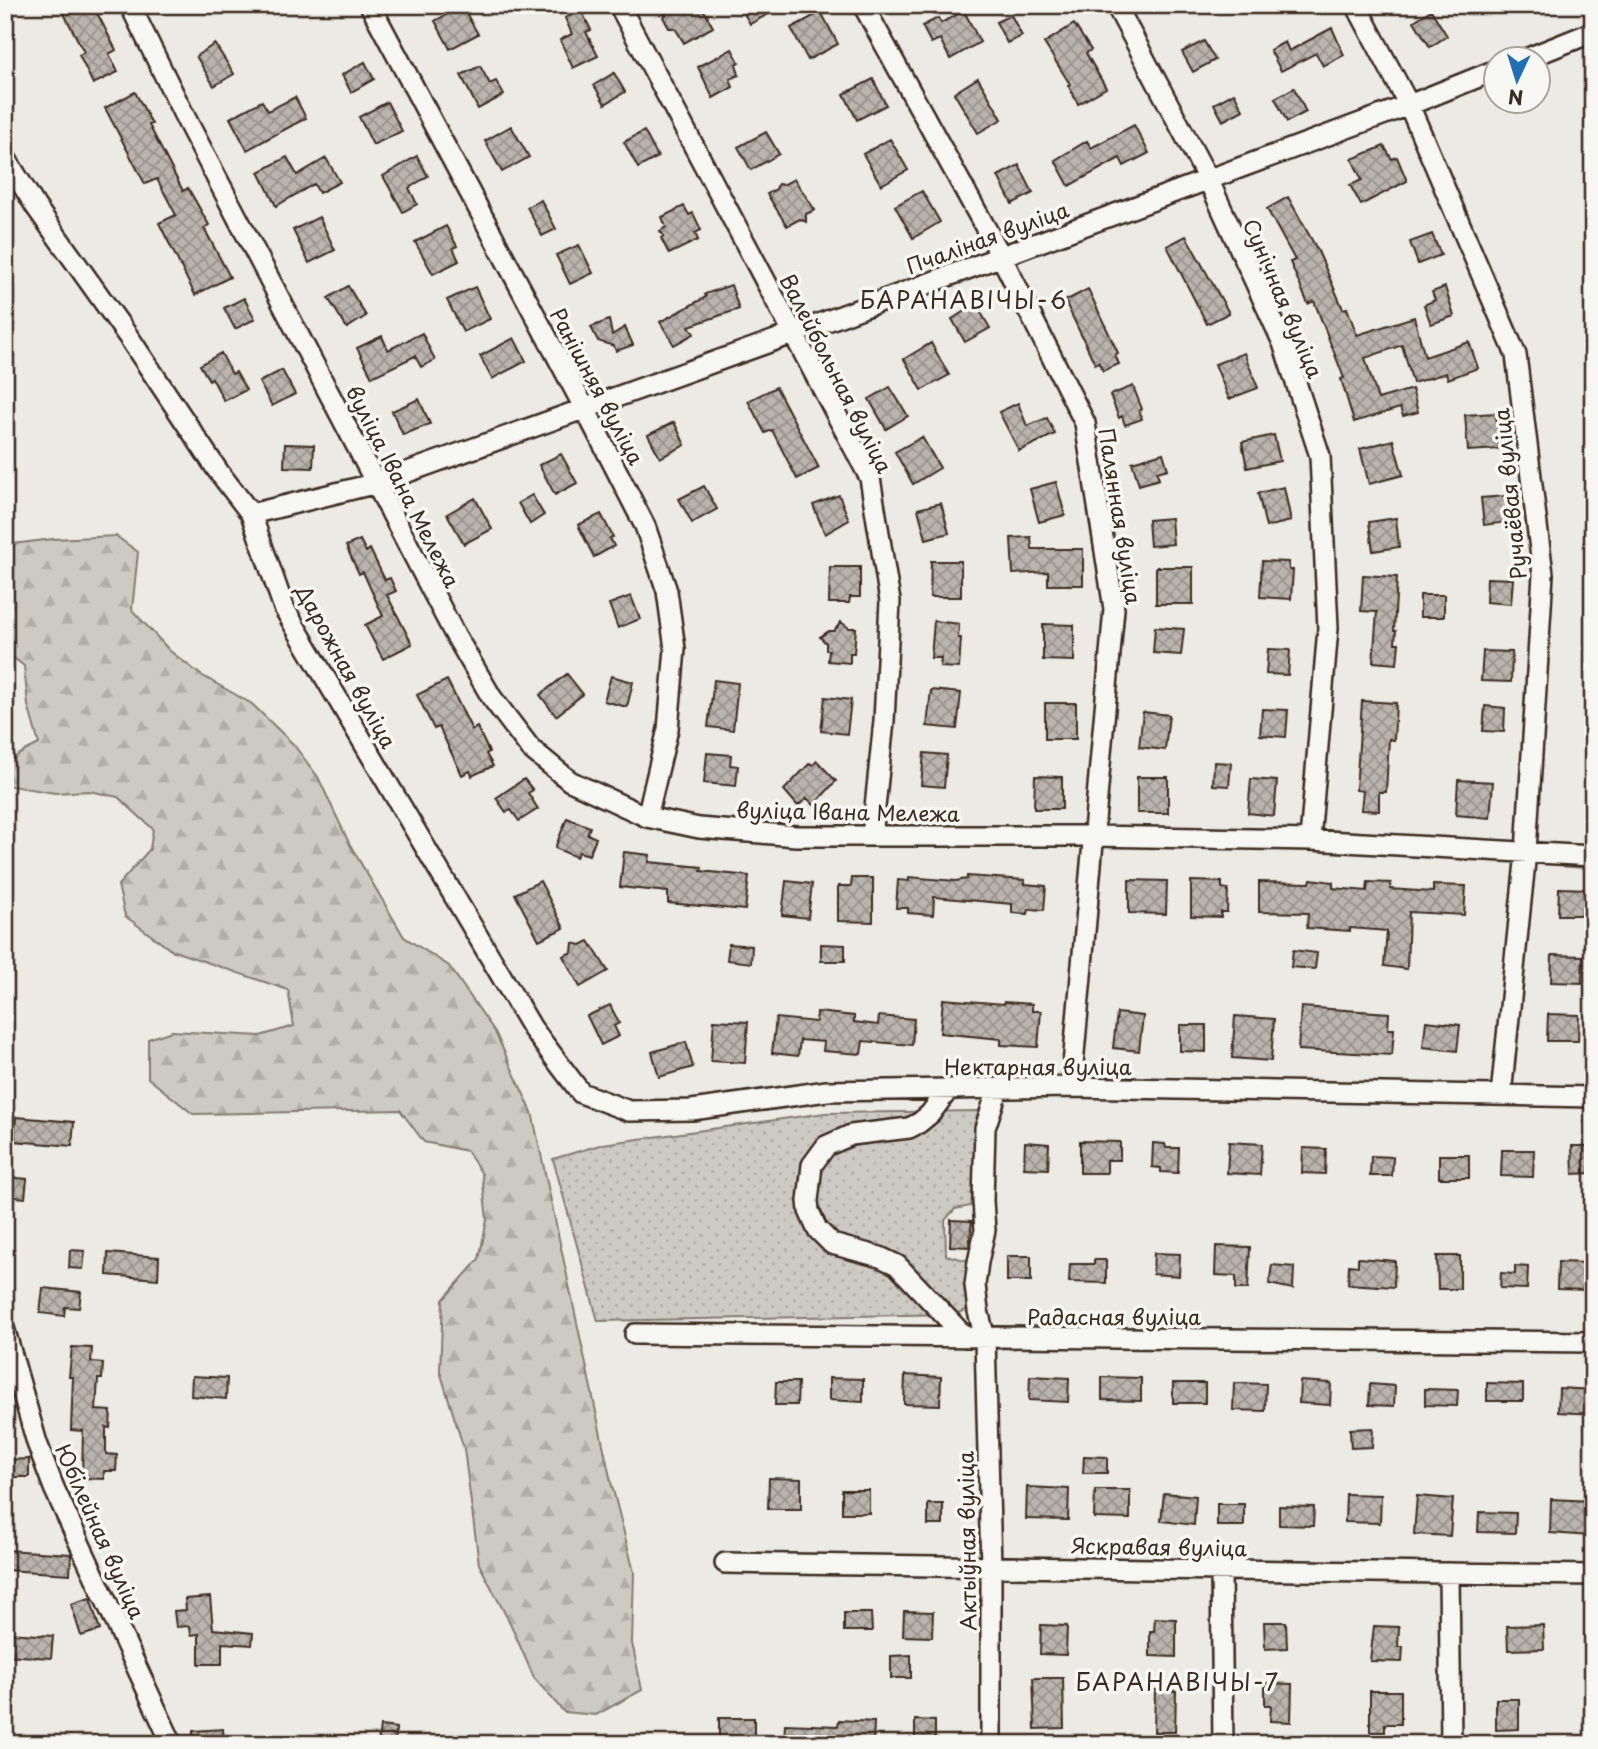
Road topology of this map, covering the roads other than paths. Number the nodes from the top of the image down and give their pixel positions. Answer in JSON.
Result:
{"nodes":[{"id":1,"x":130,"y":5,"type":"edge"},
{"id":2,"x":370,"y":5,"type":"edge"},
{"id":3,"x":619,"y":5,"type":"edge"},
{"id":4,"x":863,"y":5,"type":"edge"},
{"id":5,"x":1116,"y":5,"type":"edge"},
{"id":6,"x":1356,"y":5,"type":"edge"},
{"id":7,"x":1593,"y":32,"type":"edge"},
{"id":8,"x":1552,"y":48,"type":"edge"},
{"id":9,"x":1482,"y":76,"type":"edge"},
{"id":10,"x":1409,"y":105,"type":"junction"},
{"id":11,"x":5,"y":157,"type":"edge"},
{"id":12,"x":1208,"y":179,"type":"junction"},
{"id":13,"x":1001,"y":256,"type":"junction"},
{"id":14,"x":792,"y":334,"type":"junction"},
{"id":15,"x":585,"y":409,"type":"junction"},
{"id":16,"x":377,"y":483,"type":"junction"},
{"id":17,"x":251,"y":514,"type":"junction"},
{"id":18,"x":647,"y":817,"type":"junction"},
{"id":19,"x":872,"y":836,"type":"junction"},
{"id":20,"x":1093,"y":836,"type":"junction"},
{"id":21,"x":1310,"y":840,"type":"junction"},
{"id":22,"x":1526,"y":852,"type":"junction"},
{"id":23,"x":1593,"y":856,"type":"edge"},
{"id":24,"x":1071,"y":1087,"type":"junction"},
{"id":25,"x":998,"y":1089,"type":"junction"},
{"id":26,"x":948,"y":1090,"type":"junction"},
{"id":27,"x":581,"y":1093,"type":"joint"},
{"id":28,"x":1501,"y":1095,"type":"junction"},
{"id":29,"x":1593,"y":1097,"type":"edge"},
{"id":30,"x":5,"y":1331,"type":"edge"},
{"id":31,"x":635,"y":1334,"type":"dead end"},
{"id":32,"x":965,"y":1337,"type":"junction"},
{"id":33,"x":985,"y":1338,"type":"junction"},
{"id":34,"x":1593,"y":1342,"type":"edge"},
{"id":35,"x":725,"y":1563,"type":"dead end"},
{"id":36,"x":991,"y":1567,"type":"junction"},
{"id":37,"x":1221,"y":1570,"type":"junction"},
{"id":38,"x":1449,"y":1573,"type":"junction"},
{"id":39,"x":1593,"y":1576,"type":"edge"},
{"id":40,"x":172,"y":1744,"type":"edge"},
{"id":41,"x":991,"y":1744,"type":"edge"},
{"id":42,"x":1223,"y":1744,"type":"edge"},
{"id":43,"x":1451,"y":1744,"type":"edge"}],
"edges":[{"from":1,"to":16,"type":"street","name":"вуліца Івана Мележа"},
{"from":2,"to":15,"type":"street","name":"Ранішняя вуліца"},
{"from":3,"to":14,"type":"street","name":"Валейбольная вуліца"},
{"from":4,"to":13,"type":"street","name":"Палянная вуліца"},
{"from":5,"to":12,"type":"street","name":"Сунічная вуліца"},
{"from":6,"to":10,"type":"street","name":"Ручаёвая вуліца"},
{"from":7,"to":8,"type":"street"},
{"from":9,"to":10,"type":"street","name":"Пчаліная вуліца"},
{"from":10,"to":12,"type":"street","name":"Пчаліная вуліца"},
{"from":10,"to":22,"type":"street","name":"Ручаёвая вуліца"},
{"from":11,"to":17,"type":"street","name":"Дарожная вуліца"},
{"from":12,"to":13,"type":"street","name":"Пчаліная вуліца"},
{"from":12,"to":21,"type":"street","name":"Сунічная вуліца"},
{"from":13,"to":14,"type":"street","name":"Пчаліная вуліца"},
{"from":13,"to":20,"type":"street","name":"Палянная вуліца"},
{"from":14,"to":15,"type":"street","name":"Пчаліная вуліца"},
{"from":14,"to":19,"type":"street","name":"Валейбольная вуліца"},
{"from":15,"to":16,"type":"street","name":"Пчаліная вуліца"},
{"from":15,"to":18,"type":"street","name":"Ранішняя вуліца"},
{"from":16,"to":17,"type":"street","name":"Пчаліная вуліца"},
{"from":16,"to":18,"type":"street","name":"вуліца Івана Мележа"},
{"from":17,"to":27,"type":"street","name":"Дарожная вуліца"},
{"from":18,"to":19,"type":"street","name":"вуліца Івана Мележа"},
{"from":19,"to":20,"type":"street","name":"вуліца Івана Мележа"},
{"from":20,"to":21,"type":"street","name":"вуліца Івана Мележа"},
{"from":20,"to":24,"type":"street","name":"Палянная вуліца"},
{"from":21,"to":22,"type":"street","name":"вуліца Івана Мележа"},
{"from":22,"to":23,"type":"street","name":"вуліца Івана Мележа"},
{"from":22,"to":28,"type":"street","name":"Ручаёвая вуліца"},
{"from":24,"to":25,"type":"street","name":"Нектарная вуліца"},
{"from":24,"to":28,"type":"street","name":"Нектарная вуліца"},
{"from":25,"to":26,"type":"street","name":"Нектарная вуліца"},
{"from":25,"to":33,"type":"street","name":"Актыўная вуліца"},
{"from":26,"to":27,"type":"street","name":"Нектарная вуліца"},
{"from":26,"to":32,"type":"street"},
{"from":28,"to":29,"type":"street","name":"Нектарная вуліца"},
{"from":30,"to":40,"type":"street","name":"Юбілейная вуліца"},
{"from":31,"to":32,"type":"street","name":"Радасная вуліца"},
{"from":32,"to":33,"type":"street","name":"Радасная вуліца"},
{"from":33,"to":34,"type":"street","name":"Радасная вуліца"},
{"from":33,"to":36,"type":"street","name":"Актыўная вуліца"},
{"from":35,"to":36,"type":"street","name":"Яскравая вуліца"},
{"from":36,"to":37,"type":"street","name":"Яскравая вуліца"},
{"from":36,"to":41,"type":"street","name":"Актыўная вуліца"},
{"from":37,"to":38,"type":"street","name":"Яскравая вуліца"},
{"from":37,"to":42,"type":"street"},
{"from":38,"to":39,"type":"street","name":"Яскравая вуліца"},
{"from":38,"to":43,"type":"street"}]}
